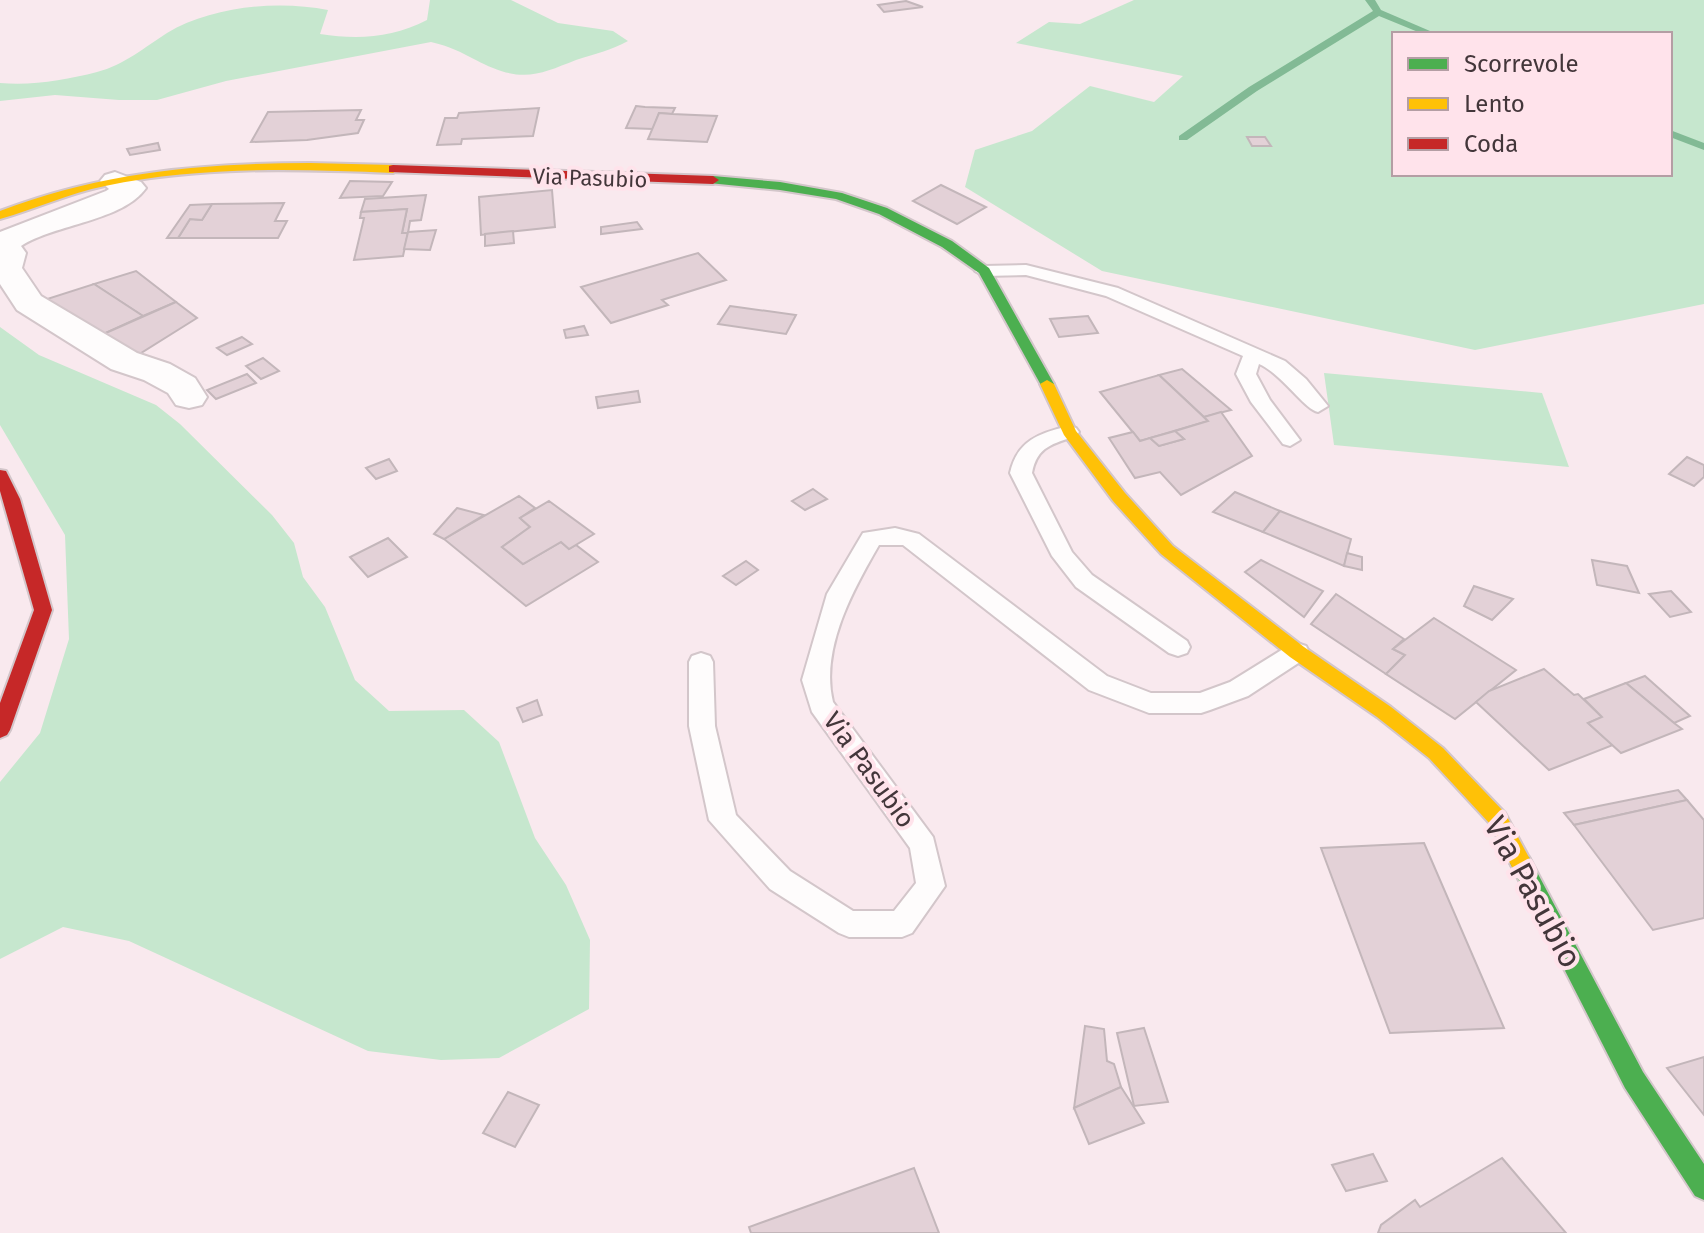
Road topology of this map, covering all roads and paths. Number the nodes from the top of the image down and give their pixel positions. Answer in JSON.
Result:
{"nodes":[{"id":1,"x":115,"y":181,"type":"junction"},
{"id":2,"x":0,"y":215,"type":"edge"},
{"id":3,"x":984,"y":271,"type":"junction"},
{"id":4,"x":1253,"y":354,"type":"junction"},
{"id":5,"x":189,"y":397,"type":"dead end"},
{"id":6,"x":1318,"y":406,"type":"dead end"},
{"id":7,"x":1069,"y":432,"type":"junction"},
{"id":8,"x":1290,"y":440,"type":"dead end"},
{"id":9,"x":0,"y":475,"type":"edge"},
{"id":10,"x":1178,"y":647,"type":"dead end"},
{"id":11,"x":1297,"y":652,"type":"junction"},
{"id":12,"x":701,"y":662,"type":"dead end"},
{"id":13,"x":0,"y":730,"type":"edge"},
{"id":14,"x":1704,"y":1187,"type":"edge"}],
"edges":[{"from":1,"to":2,"type":"street","name":"Via Pasubio"},
{"from":1,"to":3,"type":"street","name":"Via Pasubio"},
{"from":1,"to":5,"type":"street"},
{"from":3,"to":4,"type":"lane"},
{"from":3,"to":7,"type":"street","name":"Via Pasubio"},
{"from":4,"to":6,"type":"lane"},
{"from":4,"to":8,"type":"lane"},
{"from":7,"to":10,"type":"lane"},
{"from":7,"to":11,"type":"street","name":"Via Pasubio"},
{"from":9,"to":13,"type":"street"},
{"from":11,"to":12,"type":"lane","name":"Via Pasubio"},
{"from":11,"to":14,"type":"street","name":"Via Pasubio"}]}
